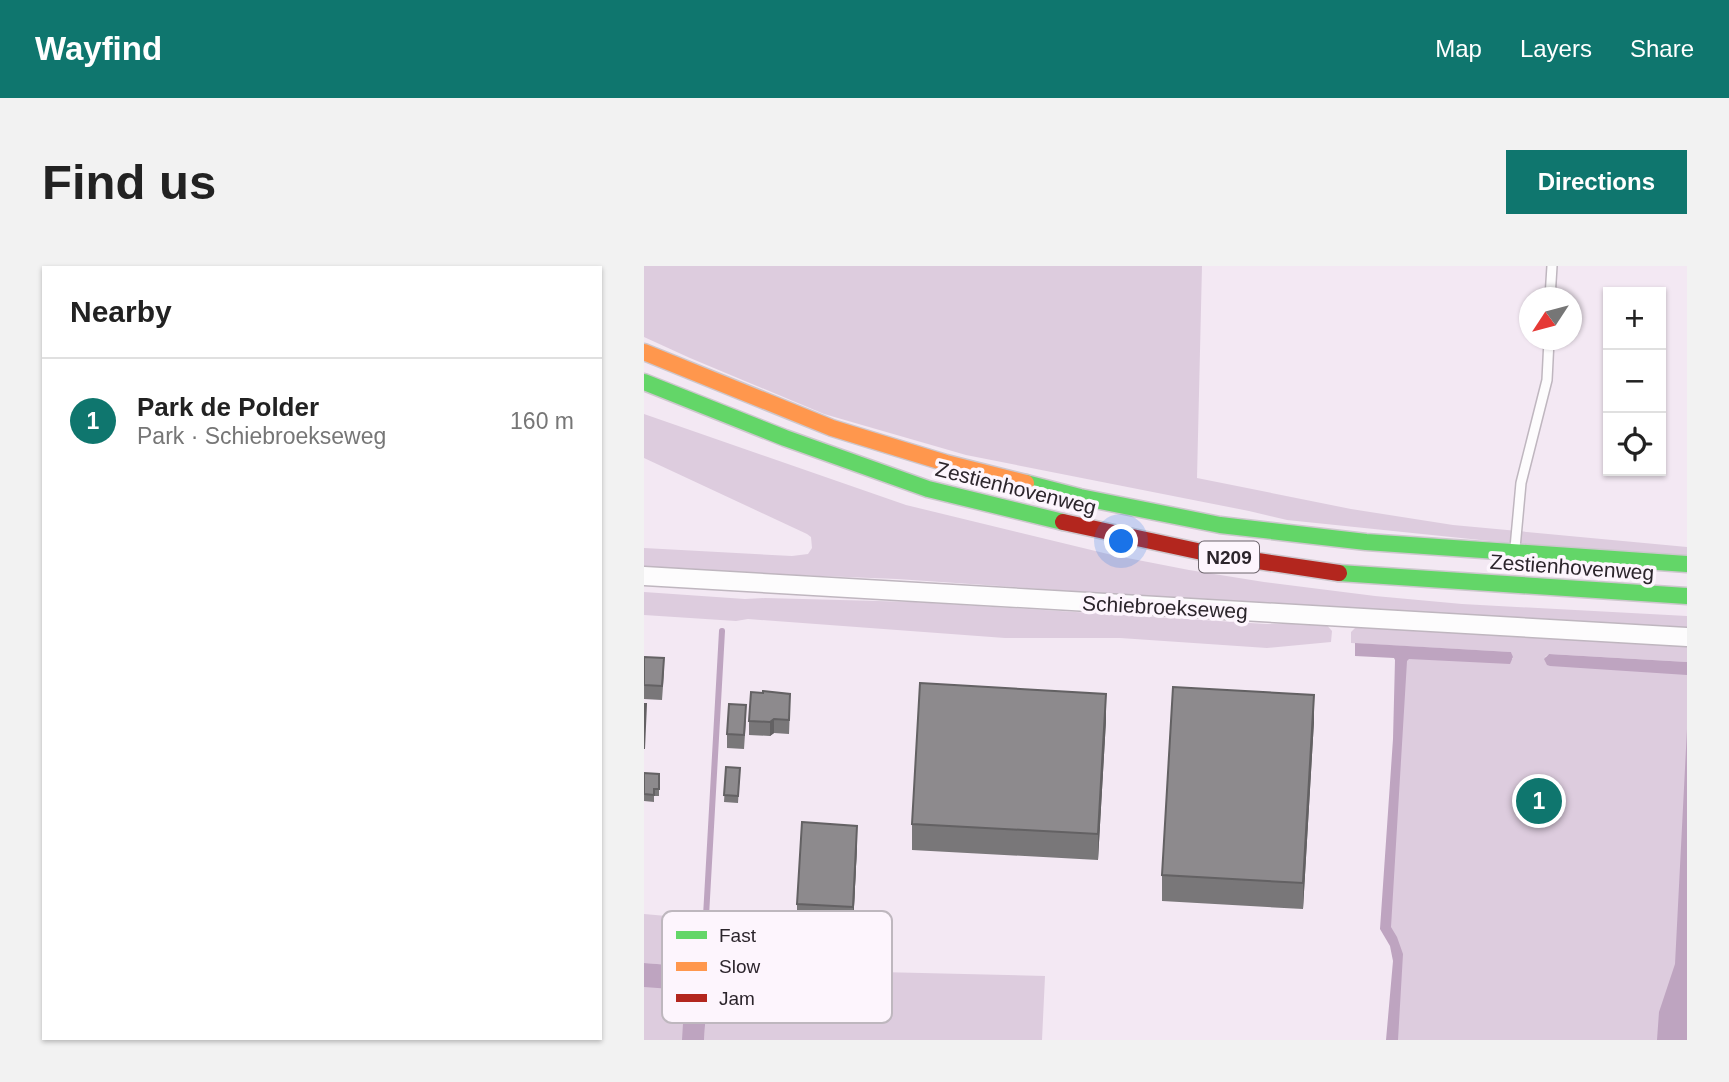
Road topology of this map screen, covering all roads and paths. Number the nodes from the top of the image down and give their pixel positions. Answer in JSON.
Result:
{"nodes":[{"id":1,"x":1552,"y":266,"type":"edge"},
{"id":2,"x":1551,"y":287,"type":"edge"},
{"id":3,"x":1548,"y":350,"type":"edge"},
{"id":4,"x":644,"y":352,"type":"edge"},
{"id":5,"x":644,"y":382,"type":"edge"},
{"id":6,"x":644,"y":396,"type":"edge"},
{"id":7,"x":785,"y":438,"type":"junction"},
{"id":8,"x":1514,"y":553,"type":"junction"},
{"id":9,"x":1687,"y":564,"type":"edge"},
{"id":10,"x":644,"y":576,"type":"edge"},
{"id":11,"x":1687,"y":596,"type":"edge"},
{"id":12,"x":1687,"y":637,"type":"edge"}],
"edges":[{"from":1,"to":2,"type":"lane"},
{"from":3,"to":8,"type":"lane"},
{"from":4,"to":8,"type":"main road","name":"Zestienhovenweg","number":"N209"},
{"from":5,"to":7,"type":"main road","name":"Zestienhovenweg","number":"N209"},
{"from":6,"to":7,"type":"main road","number":"N209"},
{"from":7,"to":11,"type":"main road","name":"Zestienhovenweg","number":"N209"},
{"from":8,"to":9,"type":"main road","name":"Zestienhovenweg","number":"N209"},
{"from":10,"to":12,"type":"street","name":"Schiebroekseweg"}]}
